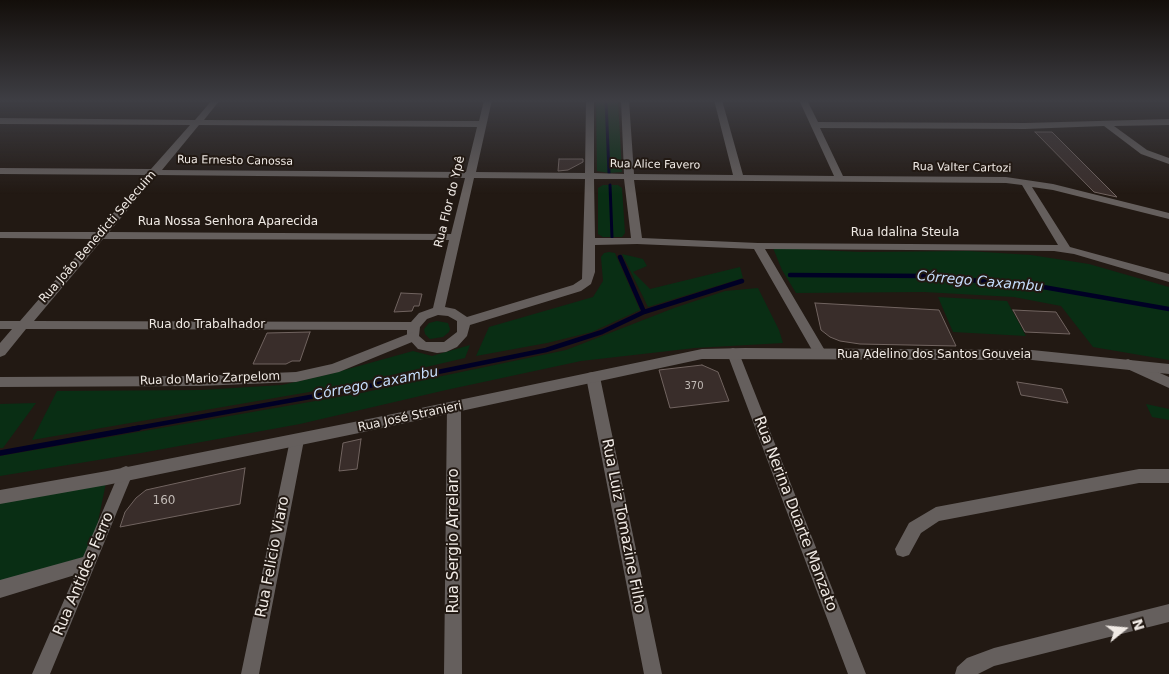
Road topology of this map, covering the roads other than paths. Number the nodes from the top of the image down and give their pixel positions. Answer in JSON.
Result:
{"nodes":[{"id":1,"x":188,"y":131,"type":"edge"},
{"id":2,"x":481,"y":131,"type":"edge"},
{"id":3,"x":589,"y":131,"type":"edge"},
{"id":4,"x":626,"y":131,"type":"edge"},
{"id":5,"x":726,"y":131,"type":"edge"},
{"id":6,"x":818,"y":131,"type":"edge"},
{"id":7,"x":1116,"y":131,"type":"edge"},
{"id":8,"x":1169,"y":161,"type":"edge"},
{"id":9,"x":0,"y":171,"type":"edge"},
{"id":10,"x":154,"y":172,"type":"junction"},
{"id":11,"x":470,"y":176,"type":"junction"},
{"id":12,"x":588,"y":176,"type":"junction"},
{"id":13,"x":628,"y":177,"type":"junction"},
{"id":14,"x":739,"y":178,"type":"junction"},
{"id":15,"x":840,"y":179,"type":"junction"},
{"id":16,"x":1025,"y":183,"type":"junction"},
{"id":17,"x":1169,"y":216,"type":"edge"},
{"id":18,"x":0,"y":235,"type":"edge"},
{"id":19,"x":100,"y":235,"type":"junction"},
{"id":20,"x":456,"y":237,"type":"junction"},
{"id":21,"x":637,"y":241,"type":"junction"},
{"id":22,"x":588,"y":242,"type":"junction"},
{"id":23,"x":758,"y":246,"type":"junction"},
{"id":24,"x":1066,"y":249,"type":"junction"},
{"id":25,"x":1169,"y":278,"type":"edge"},
{"id":26,"x":438,"y":311,"type":"junction"},
{"id":27,"x":464,"y":322,"type":"junction"},
{"id":28,"x":0,"y":324,"type":"edge"},
{"id":29,"x":23,"y":325,"type":"junction"},
{"id":30,"x":414,"y":332,"type":"junction"},
{"id":31,"x":0,"y":352,"type":"edge"},
{"id":32,"x":733,"y":353,"type":"junction"},
{"id":33,"x":821,"y":354,"type":"junction"},
{"id":34,"x":1126,"y":363,"type":"junction"},
{"id":35,"x":1169,"y":369,"type":"edge"},
{"id":36,"x":593,"y":377,"type":"junction"},
{"id":37,"x":0,"y":382,"type":"edge"},
{"id":38,"x":1169,"y":383,"type":"edge"},
{"id":39,"x":454,"y":408,"type":"junction"},
{"id":40,"x":297,"y":440,"type":"junction"},
{"id":41,"x":126,"y":473,"type":"junction"},
{"id":42,"x":1169,"y":476,"type":"edge"},
{"id":43,"x":0,"y":497,"type":"edge"},
{"id":44,"x":902,"y":549,"type":"dead end"},
{"id":45,"x":89,"y":563,"type":"junction"},
{"id":46,"x":0,"y":589,"type":"edge"},
{"id":47,"x":1169,"y":613,"type":"edge"},
{"id":48,"x":41,"y":674,"type":"edge"},
{"id":49,"x":250,"y":674,"type":"edge"},
{"id":50,"x":453,"y":674,"type":"edge"},
{"id":51,"x":653,"y":674,"type":"edge"},
{"id":52,"x":857,"y":674,"type":"edge"},
{"id":53,"x":964,"y":674,"type":"edge"}],
"edges":[{"from":1,"to":10,"type":"street","name":"Rua João Benedicti Selecuim"},
{"from":2,"to":11,"type":"street","name":"Rua Flor do Ypê"},
{"from":3,"to":12,"type":"street"},
{"from":4,"to":13,"type":"street"},
{"from":5,"to":14,"type":"street"},
{"from":6,"to":15,"type":"street"},
{"from":7,"to":8,"type":"street"},
{"from":9,"to":10,"type":"street","name":"Rua Ernesto Canossa"},
{"from":10,"to":11,"type":"street","name":"Rua Ernesto Canossa"},
{"from":10,"to":19,"type":"street","name":"Rua João Benedicti Selecuim"},
{"from":11,"to":12,"type":"street","name":"Rua Alice Favero"},
{"from":11,"to":20,"type":"street","name":"Rua Flor do Ypê"},
{"from":12,"to":13,"type":"street","name":"Rua Alice Favero"},
{"from":12,"to":22,"type":"street"},
{"from":13,"to":14,"type":"street","name":"Rua Alice Favero"},
{"from":13,"to":21,"type":"street"},
{"from":14,"to":15,"type":"street","name":"Rua Alice Favero"},
{"from":15,"to":16,"type":"street","name":"Rua Valter Cartozi"},
{"from":16,"to":17,"type":"street","name":"Rua Valter Cartozi"},
{"from":16,"to":24,"type":"street"},
{"from":18,"to":19,"type":"street","name":"Rua Nossa Senhora Aparecida"},
{"from":19,"to":20,"type":"street","name":"Rua Nossa Senhora Aparecida"},
{"from":19,"to":29,"type":"street","name":"Rua João Benedicti Selecuim"},
{"from":20,"to":26,"type":"street","name":"Rua Flor do Ypê"},
{"from":21,"to":22,"type":"street","name":"Rua Idalina Steula"},
{"from":21,"to":23,"type":"street","name":"Rua Idalina Steula"},
{"from":22,"to":27,"type":"street"},
{"from":23,"to":24,"type":"street","name":"Rua Idalina Steula"},
{"from":23,"to":33,"type":"street","name":"Rua Adelino dos Santos Gouveia"},
{"from":24,"to":25,"type":"street","name":"Rua Idalina Steula"},
{"from":26,"to":27,"type":"street"},
{"from":26,"to":30,"type":"street"},
{"from":27,"to":30,"type":"street"},
{"from":28,"to":29,"type":"street","name":"Rua do Trabalhador"},
{"from":29,"to":30,"type":"street","name":"Rua do Trabalhador"},
{"from":29,"to":31,"type":"street","name":"Rua João Benedicti Selecuim"},
{"from":30,"to":37,"type":"street","name":"Rua do Mario Zarpelom"},
{"from":32,"to":33,"type":"street","name":"Rua José Stranieri"},
{"from":32,"to":36,"type":"street","name":"Rua José Stranieri"},
{"from":32,"to":52,"type":"street","name":"Rua Nerina Duarte Manzato"},
{"from":33,"to":34,"type":"street","name":"Rua Adelino dos Santos Gouveia"},
{"from":34,"to":35,"type":"street"},
{"from":34,"to":38,"type":"street","name":"Rua Adelino dos Santos Gouveia"},
{"from":36,"to":39,"type":"street","name":"Rua José Stranieri"},
{"from":36,"to":51,"type":"street","name":"Rua Luiz Tomazine Filho"},
{"from":39,"to":40,"type":"street","name":"Rua José Stranieri"},
{"from":39,"to":50,"type":"street","name":"Rua Sergio Arrelaro"},
{"from":40,"to":41,"type":"street","name":"Rua José Stranieri"},
{"from":40,"to":49,"type":"street","name":"Rua Felicio Viaro"},
{"from":41,"to":43,"type":"street","name":"Rua José Stranieri"},
{"from":41,"to":45,"type":"street","name":"Rua Antides Ferro"},
{"from":42,"to":44,"type":"street"},
{"from":45,"to":46,"type":"street"},
{"from":45,"to":48,"type":"street","name":"Rua Antides Ferro"},
{"from":47,"to":53,"type":"street"}]}
